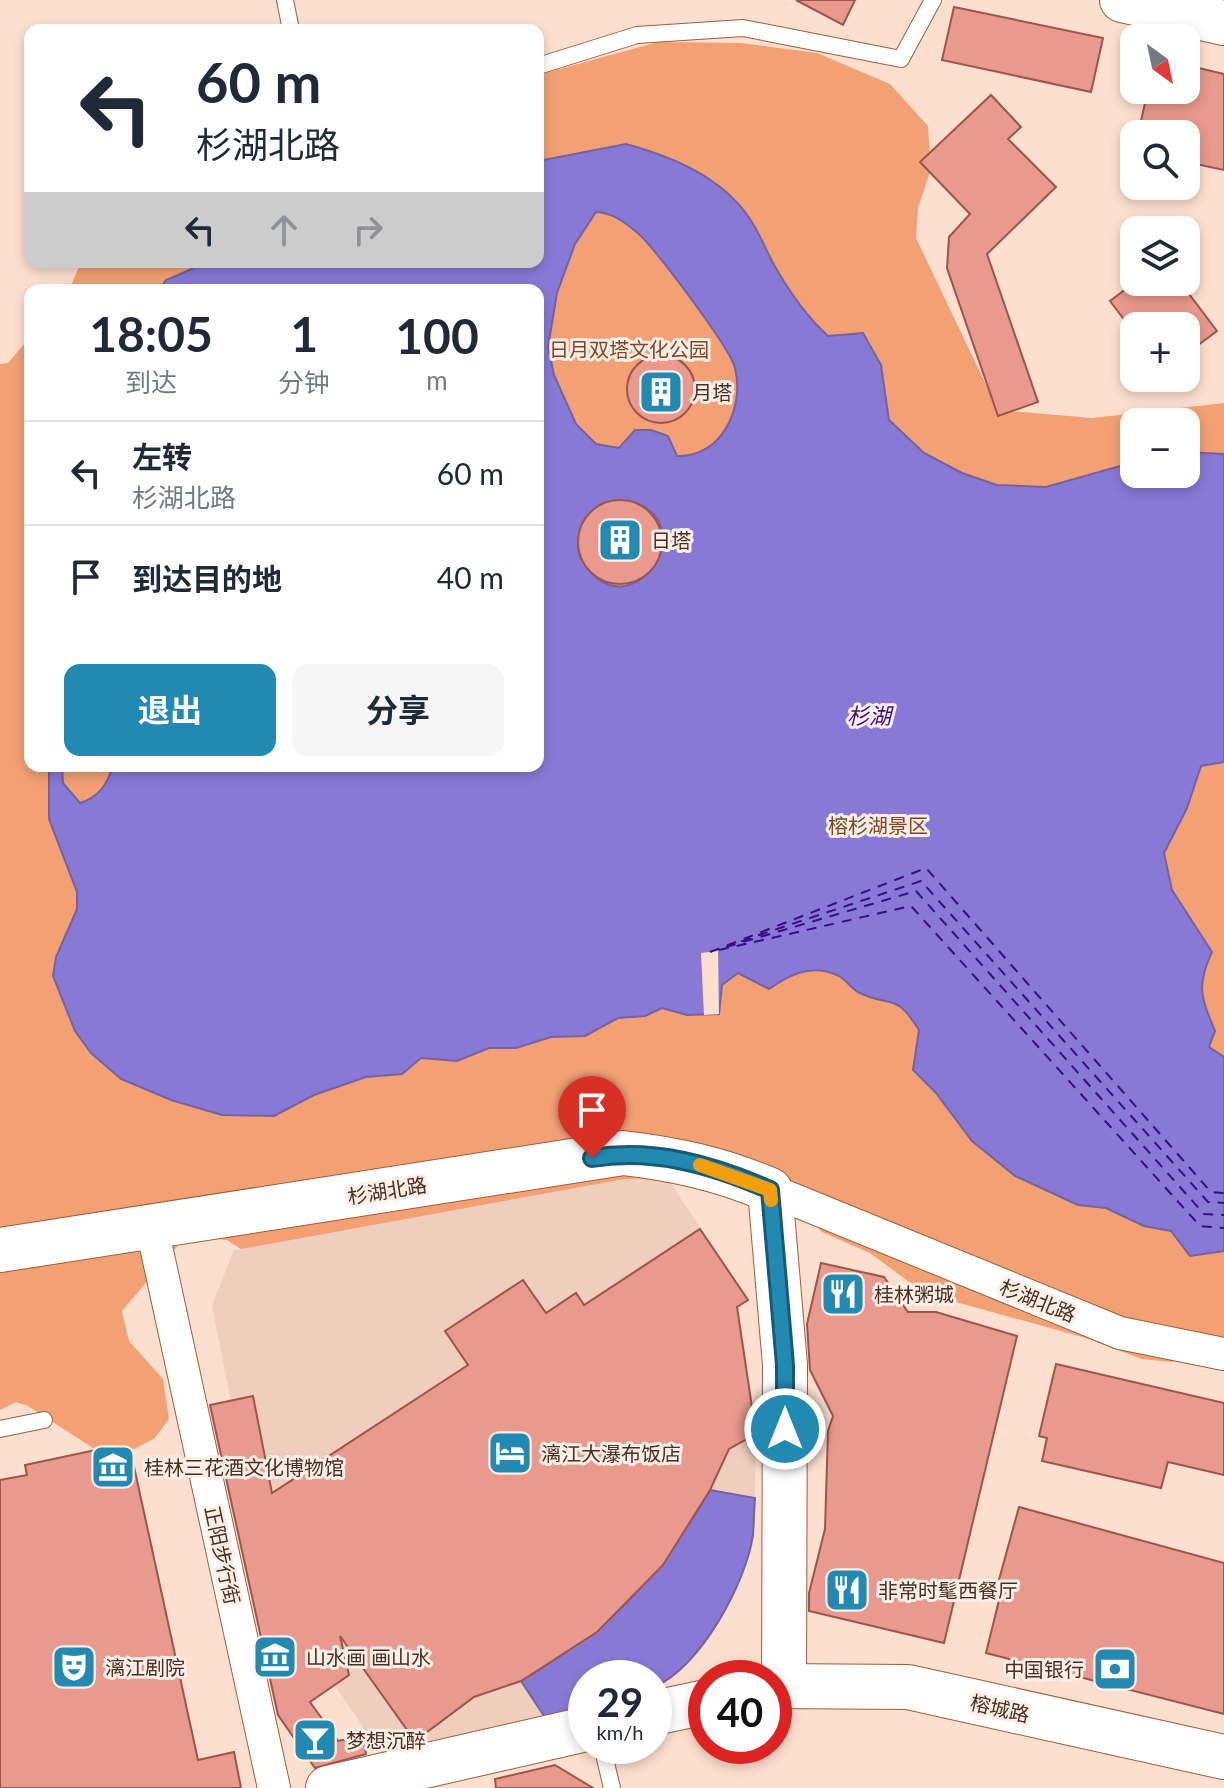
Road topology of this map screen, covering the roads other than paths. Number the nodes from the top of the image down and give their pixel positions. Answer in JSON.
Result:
{"nodes":[{"id":1,"x":285,"y":0,"type":"edge"},
{"id":2,"x":933,"y":0,"type":"edge"},
{"id":3,"x":1122,"y":0,"type":"edge"},
{"id":4,"x":1224,"y":23,"type":"edge"},
{"id":5,"x":290,"y":24,"type":"edge"},
{"id":6,"x":544,"y":64,"type":"edge"},
{"id":7,"x":770,"y":1190,"type":"junction"},
{"id":8,"x":152,"y":1228,"type":"junction"},
{"id":9,"x":0,"y":1250,"type":"edge"},
{"id":10,"x":1224,"y":1354,"type":"edge"},
{"id":11,"x":44,"y":1420,"type":"dead end"},
{"id":12,"x":0,"y":1429,"type":"edge"},
{"id":13,"x":779,"y":1660,"type":"edge"},
{"id":14,"x":792,"y":1685,"type":"edge"},
{"id":15,"x":568,"y":1733,"type":"edge"},
{"id":16,"x":1224,"y":1757,"type":"edge"},
{"id":17,"x":606,"y":1764,"type":"edge"},
{"id":18,"x":274,"y":1788,"type":"edge"},
{"id":19,"x":328,"y":1788,"type":"edge"},
{"id":20,"x":612,"y":1788,"type":"edge"}],
"edges":[{"from":1,"to":5,"type":"lane"},
{"from":2,"to":6,"type":"lane"},
{"from":3,"to":4,"type":"street"},
{"from":7,"to":8,"type":"street","name":"杉湖北路"},
{"from":7,"to":10,"type":"street","name":"杉湖北路"},
{"from":7,"to":13,"type":"street"},
{"from":8,"to":9,"type":"street","name":"杉湖北路"},
{"from":8,"to":18,"type":"street","name":"正阳步行街"},
{"from":11,"to":12,"type":"lane"},
{"from":14,"to":16,"type":"street","name":"榕城路"},
{"from":15,"to":19,"type":"street"},
{"from":17,"to":20,"type":"lane"}]}
